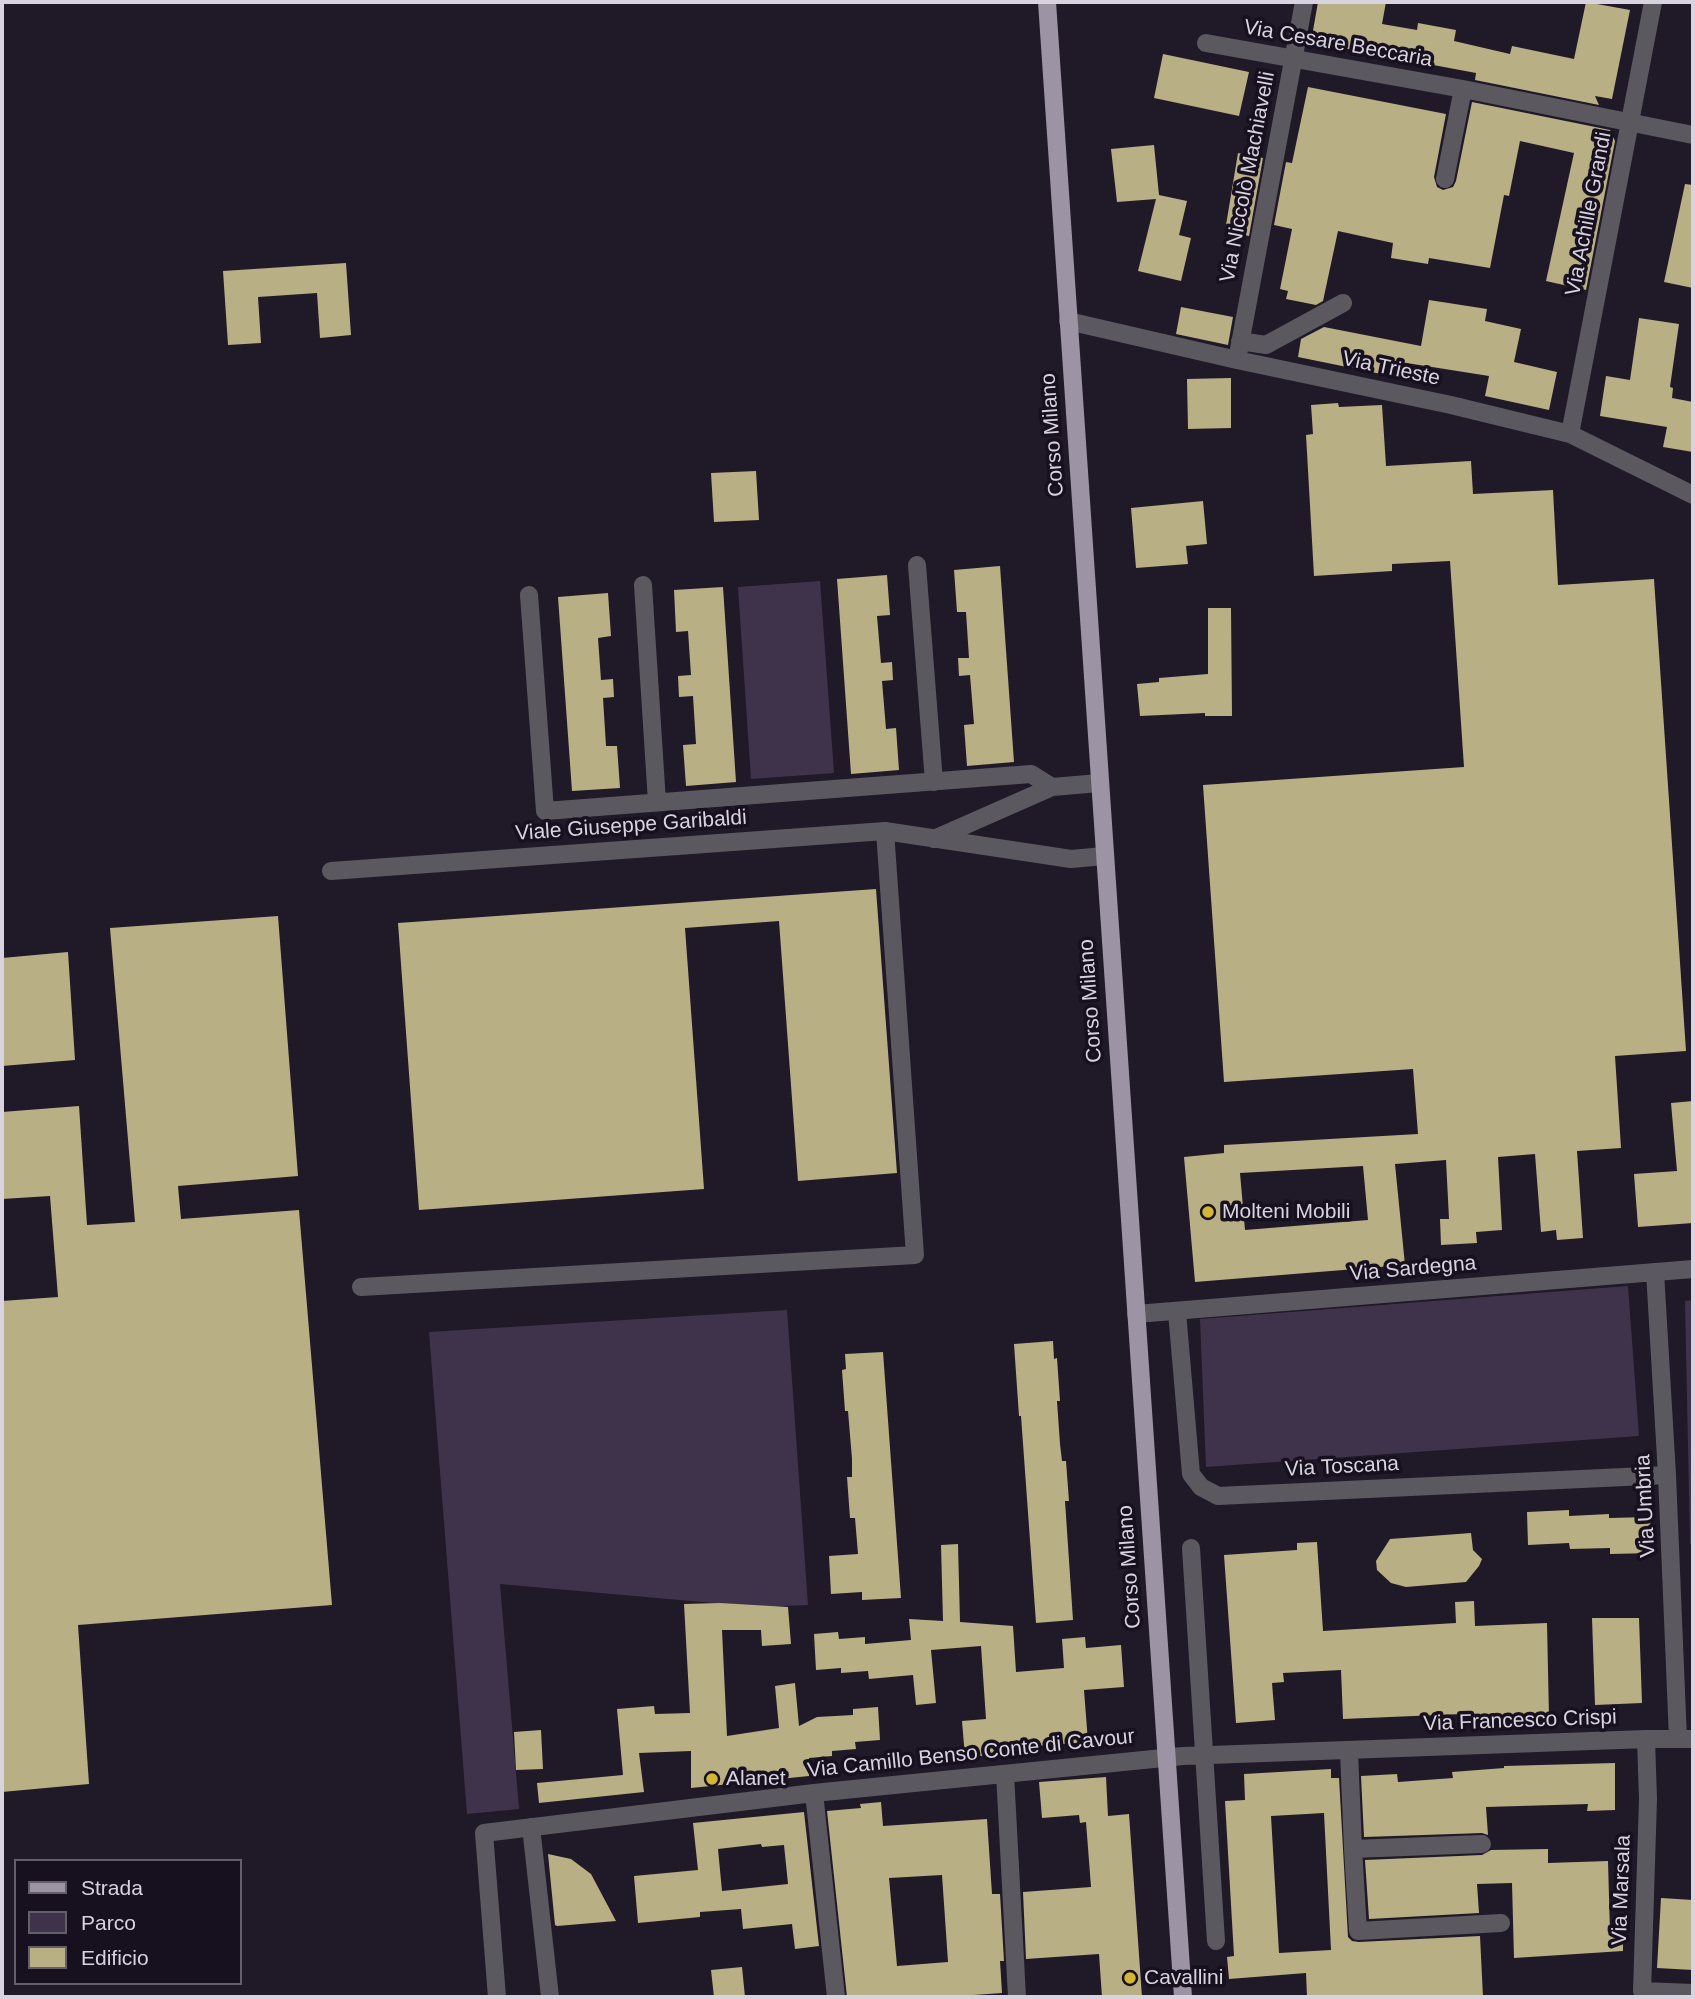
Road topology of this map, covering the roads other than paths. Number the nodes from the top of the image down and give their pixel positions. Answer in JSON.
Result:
{"nodes":[{"id":1,"x":1047,"y":2,"type":"edge"},
{"id":2,"x":1304,"y":2,"type":"edge"},
{"id":3,"x":1653,"y":2,"type":"edge"},
{"id":4,"x":1206,"y":43,"type":"dead end"},
{"id":5,"x":1293,"y":60,"type":"junction"},
{"id":6,"x":1463,"y":89,"type":"junction"},
{"id":7,"x":1629,"y":122,"type":"junction"},
{"id":8,"x":1693,"y":135,"type":"edge"},
{"id":9,"x":1445,"y":179,"type":"dead end"},
{"id":10,"x":1343,"y":303,"type":"dead end"},
{"id":11,"x":1068,"y":321,"type":"junction"},
{"id":12,"x":1240,"y":341,"type":"junction"},
{"id":13,"x":1237,"y":360,"type":"junction"},
{"id":14,"x":1570,"y":434,"type":"junction"},
{"id":15,"x":1693,"y":495,"type":"edge"},
{"id":16,"x":917,"y":565,"type":"dead end"},
{"id":17,"x":643,"y":585,"type":"dead end"},
{"id":18,"x":529,"y":595,"type":"dead end"},
{"id":19,"x":934,"y":782,"type":"junction"},
{"id":20,"x":1100,"y":783,"type":"junction"},
{"id":21,"x":1052,"y":787,"type":"junction"},
{"id":22,"x":656,"y":802,"type":"junction"},
{"id":23,"x":886,"y":831,"type":"junction"},
{"id":24,"x":934,"y":839,"type":"junction"},
{"id":25,"x":1104,"y":856,"type":"junction"},
{"id":26,"x":331,"y":871,"type":"dead end"},
{"id":27,"x":1693,"y":1269,"type":"edge"},
{"id":28,"x":1655,"y":1272,"type":"junction"},
{"id":29,"x":361,"y":1287,"type":"dead end"},
{"id":30,"x":1177,"y":1311,"type":"junction"},
{"id":31,"x":1136,"y":1314,"type":"junction"},
{"id":32,"x":1667,"y":1475,"type":"junction"},
{"id":33,"x":1191,"y":1548,"type":"dead end"},
{"id":34,"x":1646,"y":1739,"type":"junction"},
{"id":35,"x":1686,"y":1739,"type":"edge"},
{"id":36,"x":1349,"y":1751,"type":"junction"},
{"id":37,"x":1205,"y":1755,"type":"junction"},
{"id":38,"x":1166,"y":1758,"type":"junction"},
{"id":39,"x":1004,"y":1774,"type":"junction"},
{"id":40,"x":814,"y":1793,"type":"junction"},
{"id":41,"x":531,"y":1827,"type":"junction"},
{"id":42,"x":1482,"y":1844,"type":"dead end"},
{"id":43,"x":1353,"y":1849,"type":"junction"},
{"id":44,"x":1501,"y":1923,"type":"dead end"},
{"id":45,"x":1216,"y":1941,"type":"dead end"},
{"id":46,"x":1693,"y":1993,"type":"edge"},
{"id":47,"x":497,"y":1997,"type":"edge"},
{"id":48,"x":550,"y":1997,"type":"edge"},
{"id":49,"x":836,"y":1997,"type":"edge"},
{"id":50,"x":1017,"y":1997,"type":"edge"},
{"id":51,"x":1183,"y":1997,"type":"edge"}],
"edges":[{"from":1,"to":11,"type":"main road","name":"Corso Milano"},
{"from":2,"to":5,"type":"street","name":"Via Niccolò Machiavelli"},
{"from":3,"to":7,"type":"street","name":"Via Achille Grandi"},
{"from":4,"to":5,"type":"street","name":"Via Cesare Beccaria"},
{"from":5,"to":6,"type":"street","name":"Via Cesare Beccaria"},
{"from":5,"to":12,"type":"street","name":"Via Niccolò Machiavelli"},
{"from":6,"to":7,"type":"street","name":"Via Cesare Beccaria"},
{"from":6,"to":9,"type":"street"},
{"from":7,"to":8,"type":"street","name":"Via Cesare Beccaria"},
{"from":7,"to":14,"type":"street","name":"Via Achille Grandi"},
{"from":10,"to":12,"type":"street"},
{"from":11,"to":13,"type":"street","name":"Via Trieste"},
{"from":11,"to":20,"type":"main road","name":"Corso Milano"},
{"from":12,"to":13,"type":"street","name":"Via Niccolò Machiavelli"},
{"from":13,"to":14,"type":"street","name":"Via Trieste"},
{"from":14,"to":15,"type":"street","name":"Via Trieste"},
{"from":16,"to":19,"type":"street"},
{"from":17,"to":22,"type":"street","name":"Viale Giuseppe Garibaldi"},
{"from":18,"to":22,"type":"street","name":"Viale Giuseppe Garibaldi"},
{"from":19,"to":21,"type":"street","name":"Viale Giuseppe Garibaldi"},
{"from":19,"to":22,"type":"street","name":"Viale Giuseppe Garibaldi"},
{"from":20,"to":21,"type":"street","name":"Viale Giuseppe Garibaldi"},
{"from":20,"to":25,"type":"main road","name":"Corso Milano"},
{"from":21,"to":24,"type":"street","name":"Viale Giuseppe Garibaldi"},
{"from":23,"to":24,"type":"street","name":"Viale Giuseppe Garibaldi"},
{"from":23,"to":26,"type":"street","name":"Viale Giuseppe Garibaldi"},
{"from":23,"to":29,"type":"street"},
{"from":24,"to":25,"type":"street","name":"Viale Giuseppe Garibaldi"},
{"from":25,"to":31,"type":"main road","name":"Corso Milano"},
{"from":27,"to":28,"type":"street","name":"Via Sardegna"},
{"from":28,"to":30,"type":"street","name":"Via Sardegna"},
{"from":28,"to":32,"type":"street","name":"Via Umbria"},
{"from":30,"to":31,"type":"street","name":"Via Sardegna"},
{"from":30,"to":32,"type":"street","name":"Via Toscana"},
{"from":31,"to":38,"type":"main road","name":"Corso Milano"},
{"from":32,"to":35,"type":"street","name":"Via Umbria"},
{"from":33,"to":37,"type":"street"},
{"from":34,"to":35,"type":"street","name":"Via Francesco Crispi"},
{"from":34,"to":36,"type":"street","name":"Via Francesco Crispi"},
{"from":34,"to":46,"type":"street","name":"Via Marsala"},
{"from":36,"to":37,"type":"street","name":"Via Francesco Crispi"},
{"from":36,"to":43,"type":"street"},
{"from":37,"to":38,"type":"street","name":"Via Francesco Crispi"},
{"from":37,"to":45,"type":"street"},
{"from":38,"to":39,"type":"street","name":"Via Camillo Benso Conte di Cavour"},
{"from":38,"to":51,"type":"main road","name":"Corso Milano"},
{"from":39,"to":40,"type":"street","name":"Via Camillo Benso Conte di Cavour"},
{"from":39,"to":50,"type":"street"},
{"from":40,"to":41,"type":"street","name":"Via Camillo Benso Conte di Cavour"},
{"from":40,"to":49,"type":"street"},
{"from":41,"to":47,"type":"street","name":"Via Camillo Benso Conte di Cavour"},
{"from":41,"to":48,"type":"street"},
{"from":42,"to":43,"type":"street"},
{"from":43,"to":44,"type":"street"}]}
